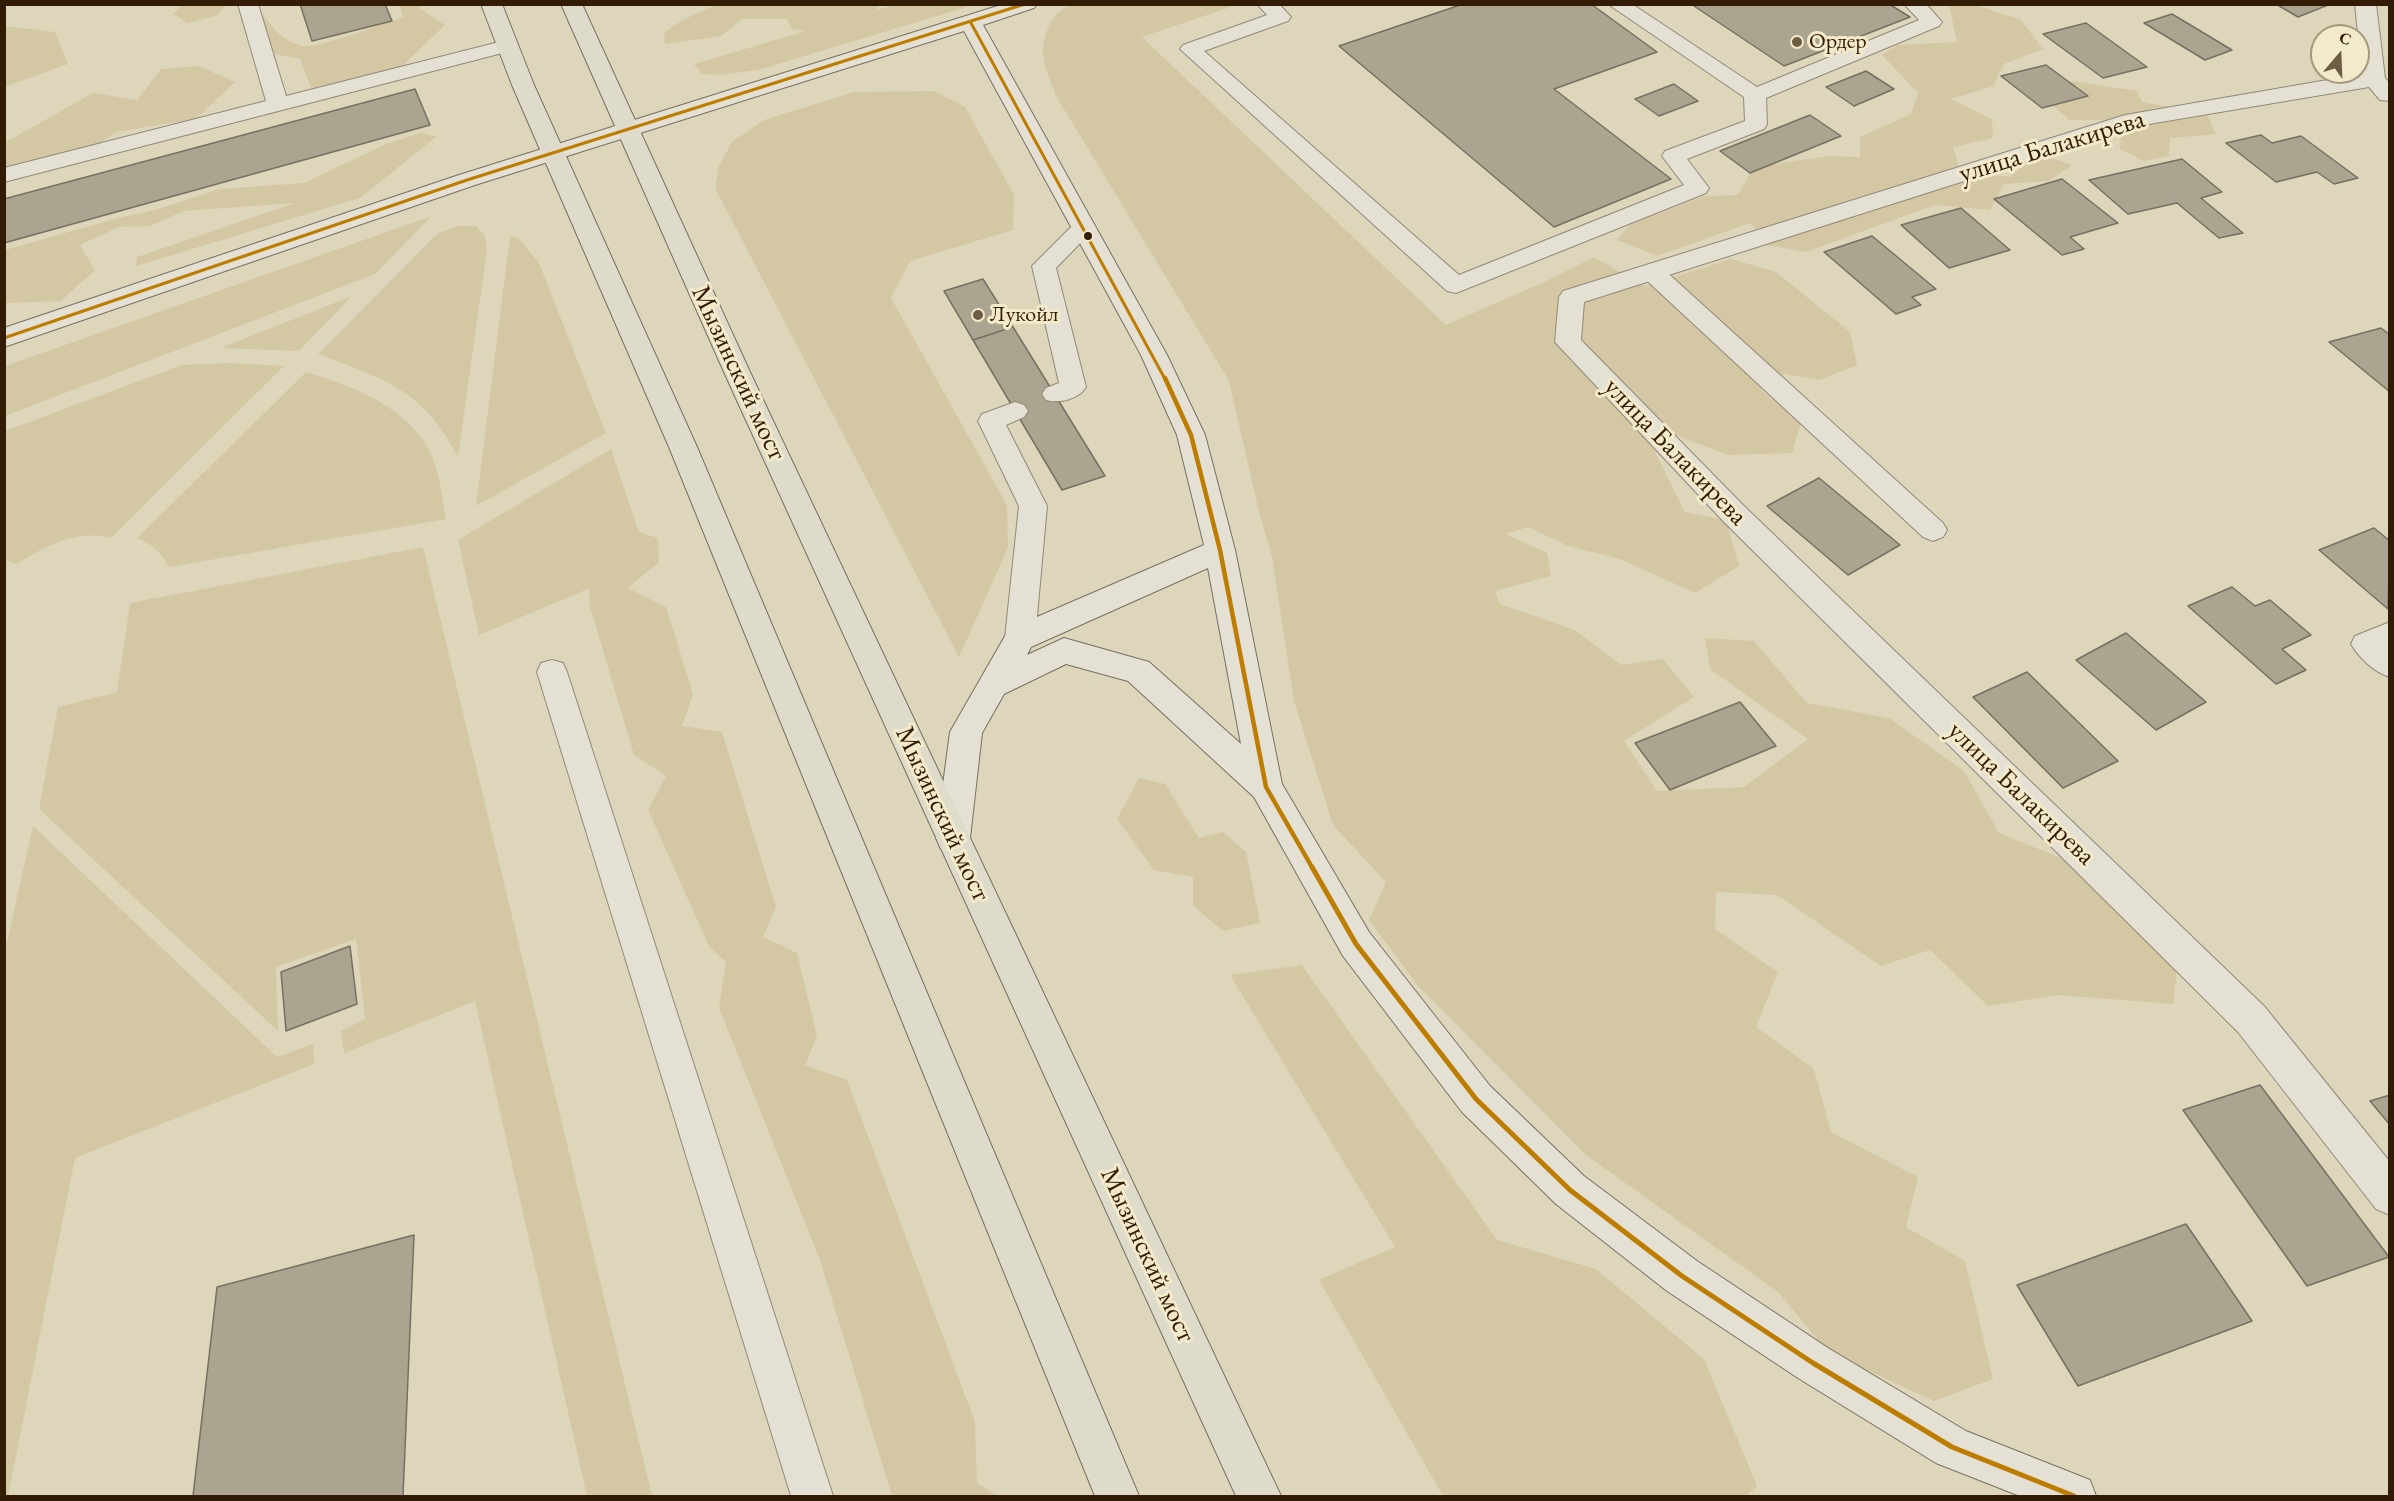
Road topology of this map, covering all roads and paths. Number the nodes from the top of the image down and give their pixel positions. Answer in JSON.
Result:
{"nodes":[{"id":1,"x":248,"y":4,"type":"edge"},
{"id":2,"x":490,"y":4,"type":"edge"},
{"id":3,"x":571,"y":4,"type":"edge"},
{"id":4,"x":1027,"y":4,"type":"edge"},
{"id":5,"x":1268,"y":4,"type":"edge"},
{"id":6,"x":1618,"y":4,"type":"edge"},
{"id":7,"x":1914,"y":4,"type":"edge"},
{"id":8,"x":2365,"y":4,"type":"edge"},
{"id":9,"x":971,"y":23,"type":"junction"},
{"id":10,"x":507,"y":46,"type":"junction"},
{"id":11,"x":2382,"y":88,"type":"edge"},
{"id":12,"x":1755,"y":95,"type":"junction"},
{"id":13,"x":278,"y":105,"type":"junction"},
{"id":14,"x":627,"y":130,"type":"junction"},
{"id":15,"x":554,"y":153,"type":"junction"},
{"id":16,"x":4,"y":175,"type":"edge"},
{"id":17,"x":1083,"y":228,"type":"junction"},
{"id":18,"x":1652,"y":272,"type":"junction"},
{"id":19,"x":4,"y":339,"type":"edge"},
{"id":20,"x":1055,"y":394,"type":"dead end"},
{"id":21,"x":1015,"y":411,"type":"dead end"},
{"id":22,"x":1934,"y":530,"type":"dead end"},
{"id":23,"x":1220,"y":550,"type":"junction"},
{"id":24,"x":2390,"y":634,"type":"edge"},
{"id":25,"x":1020,"y":638,"type":"junction"},
{"id":26,"x":2390,"y":665,"type":"edge"},
{"id":27,"x":552,"y":672,"type":"dead end"},
{"id":28,"x":992,"y":686,"type":"junction"},
{"id":29,"x":1266,"y":788,"type":"junction"},
{"id":30,"x":953,"y":838,"type":"junction"},
{"id":31,"x":2390,"y":1195,"type":"edge"},
{"id":32,"x":812,"y":1497,"type":"edge"},
{"id":33,"x":1117,"y":1497,"type":"edge"},
{"id":34,"x":1259,"y":1497,"type":"edge"},
{"id":35,"x":2074,"y":1497,"type":"edge"}],
"edges":[{"from":1,"to":13,"type":"lane"},
{"from":2,"to":10,"type":"main road"},
{"from":3,"to":14,"type":"main road","name":"Мызинский мост"},
{"from":4,"to":9,"type":"street"},
{"from":5,"to":12,"type":"lane"},
{"from":6,"to":12,"type":"lane"},
{"from":7,"to":12,"type":"lane"},
{"from":8,"to":11,"type":"street"},
{"from":9,"to":14,"type":"street"},
{"from":9,"to":17,"type":"street"},
{"from":10,"to":13,"type":"lane"},
{"from":10,"to":15,"type":"main road"},
{"from":11,"to":18,"type":"street","name":"улица Балакирева"},
{"from":13,"to":16,"type":"lane"},
{"from":14,"to":15,"type":"street"},
{"from":14,"to":30,"type":"main road","name":"Мызинский мост"},
{"from":15,"to":19,"type":"street"},
{"from":15,"to":33,"type":"main road"},
{"from":17,"to":20,"type":"lane"},
{"from":17,"to":23,"type":"street"},
{"from":18,"to":22,"type":"lane"},
{"from":18,"to":31,"type":"street","name":"улица Балакирева"},
{"from":21,"to":25,"type":"lane"},
{"from":23,"to":25,"type":"street"},
{"from":23,"to":29,"type":"street"},
{"from":24,"to":26,"type":"lane"},
{"from":25,"to":28,"type":"street"},
{"from":27,"to":32,"type":"lane"},
{"from":28,"to":29,"type":"street"},
{"from":28,"to":30,"type":"street"},
{"from":29,"to":35,"type":"street"},
{"from":30,"to":34,"type":"main road","name":"Мызинский мост"}]}
